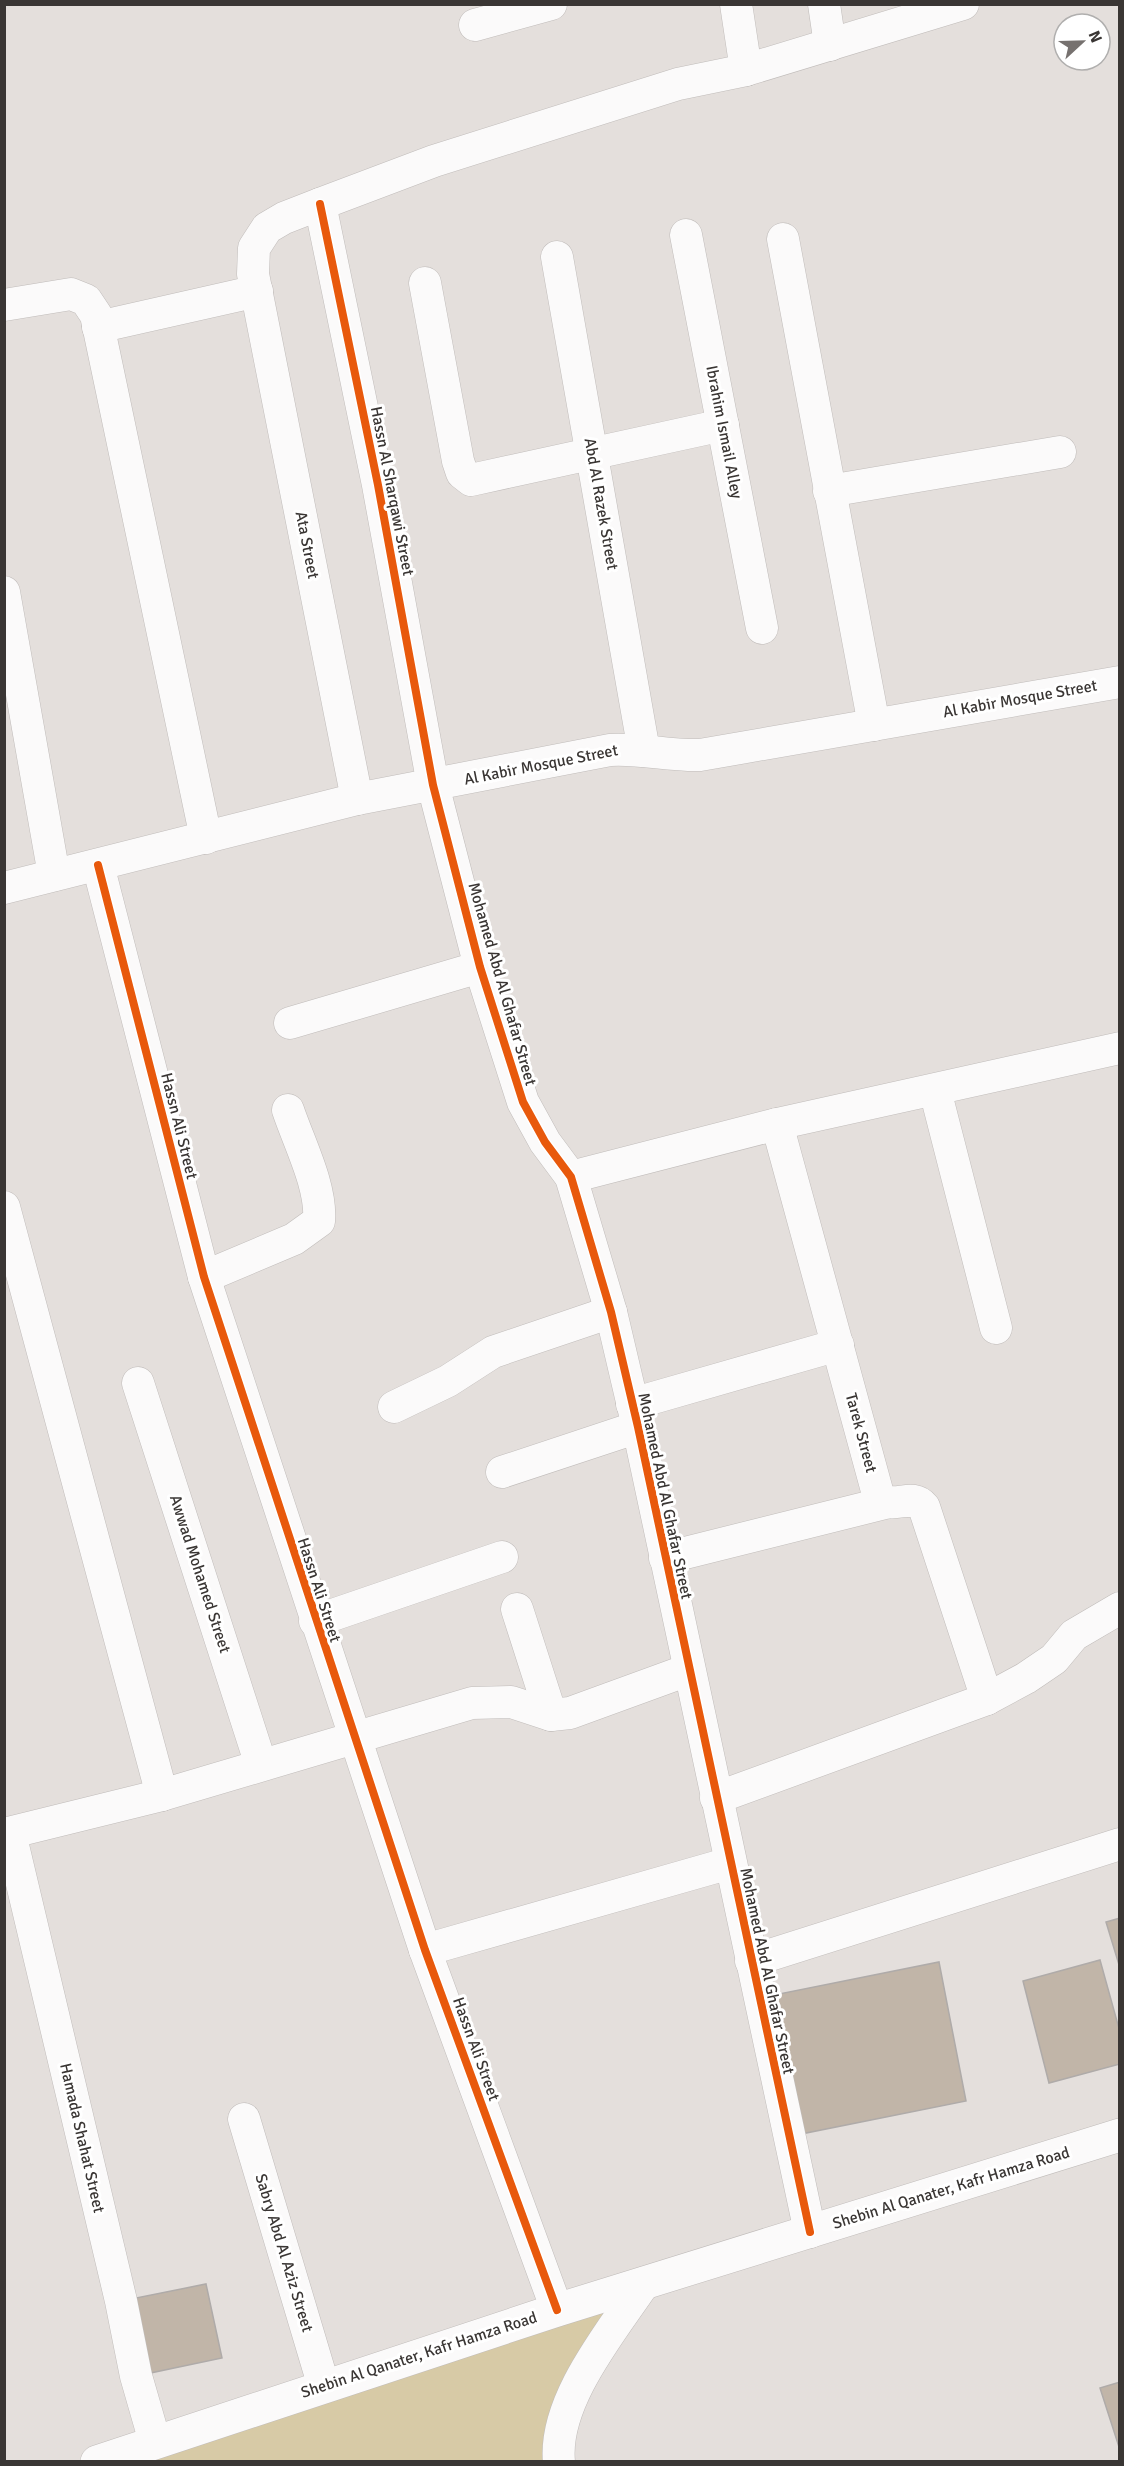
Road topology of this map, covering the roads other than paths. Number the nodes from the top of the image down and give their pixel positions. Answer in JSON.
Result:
{"nodes":[{"id":1,"x":551,"y":4,"type":"edge"},
{"id":2,"x":736,"y":4,"type":"edge"},
{"id":3,"x":824,"y":4,"type":"edge"},
{"id":4,"x":963,"y":4,"type":"edge"},
{"id":5,"x":475,"y":25,"type":"dead end"},
{"id":6,"x":830,"y":45,"type":"junction"},
{"id":7,"x":746,"y":69,"type":"junction"},
{"id":8,"x":320,"y":204,"type":"junction"},
{"id":9,"x":686,"y":235,"type":"dead end"},
{"id":10,"x":783,"y":239,"type":"dead end"},
{"id":11,"x":557,"y":257,"type":"dead end"},
{"id":12,"x":425,"y":283,"type":"dead end"},
{"id":13,"x":257,"y":291,"type":"junction"},
{"id":14,"x":4,"y":305,"type":"edge"},
{"id":15,"x":98,"y":327,"type":"junction"},
{"id":16,"x":723,"y":425,"type":"junction"},
{"id":17,"x":1060,"y":452,"type":"dead end"},
{"id":18,"x":593,"y":453,"type":"junction"},
{"id":19,"x":829,"y":491,"type":"junction"},
{"id":20,"x":4,"y":592,"type":"edge"},
{"id":21,"x":762,"y":628,"type":"dead end"},
{"id":22,"x":1119,"y":682,"type":"edge"},
{"id":23,"x":874,"y":725,"type":"junction"},
{"id":24,"x":644,"y":751,"type":"junction"},
{"id":25,"x":433,"y":785,"type":"junction"},
{"id":26,"x":357,"y":799,"type":"junction"},
{"id":27,"x":206,"y":838,"type":"junction"},
{"id":28,"x":98,"y":865,"type":"junction"},
{"id":29,"x":54,"y":875,"type":"junction"},
{"id":30,"x":4,"y":888,"type":"edge"},
{"id":31,"x":480,"y":967,"type":"junction"},
{"id":32,"x":290,"y":1023,"type":"dead end"},
{"id":33,"x":1119,"y":1048,"type":"edge"},
{"id":34,"x":935,"y":1090,"type":"junction"},
{"id":35,"x":288,"y":1110,"type":"dead end"},
{"id":36,"x":777,"y":1124,"type":"junction"},
{"id":37,"x":571,"y":1177,"type":"junction"},
{"id":38,"x":4,"y":1207,"type":"edge"},
{"id":39,"x":204,"y":1277,"type":"junction"},
{"id":40,"x":611,"y":1312,"type":"junction"},
{"id":41,"x":996,"y":1328,"type":"dead end"},
{"id":42,"x":838,"y":1345,"type":"junction"},
{"id":43,"x":138,"y":1383,"type":"dead end"},
{"id":44,"x":394,"y":1407,"type":"dead end"},
{"id":45,"x":635,"y":1416,"type":"junction"},
{"id":46,"x":502,"y":1472,"type":"dead end"},
{"id":47,"x":885,"y":1503,"type":"junction"},
{"id":48,"x":502,"y":1557,"type":"dead end"},
{"id":49,"x":665,"y":1558,"type":"junction"},
{"id":50,"x":1119,"y":1608,"type":"edge"},
{"id":51,"x":517,"y":1609,"type":"dead end"},
{"id":52,"x":315,"y":1621,"type":"junction"},
{"id":53,"x":688,"y":1670,"type":"junction"},
{"id":54,"x":987,"y":1699,"type":"junction"},
{"id":55,"x":552,"y":1715,"type":"junction"},
{"id":56,"x":355,"y":1739,"type":"junction"},
{"id":57,"x":261,"y":1765,"type":"junction"},
{"id":58,"x":162,"y":1795,"type":"junction"},
{"id":59,"x":716,"y":1798,"type":"junction"},
{"id":60,"x":7,"y":1834,"type":"edge"},
{"id":61,"x":1119,"y":1844,"type":"edge"},
{"id":62,"x":730,"y":1863,"type":"junction"},
{"id":63,"x":425,"y":1950,"type":"junction"},
{"id":64,"x":751,"y":1961,"type":"junction"},
{"id":65,"x":244,"y":2119,"type":"dead end"},
{"id":66,"x":1119,"y":2135,"type":"edge"},
{"id":67,"x":810,"y":2232,"type":"junction"},
{"id":68,"x":644,"y":2283,"type":"junction"},
{"id":69,"x":558,"y":2310,"type":"junction"},
{"id":70,"x":324,"y":2386,"type":"junction"},
{"id":71,"x":155,"y":2442,"type":"junction"},
{"id":72,"x":97,"y":2462,"type":"edge"},
{"id":73,"x":559,"y":2462,"type":"edge"}],
"edges":[{"from":1,"to":5,"type":"street"},
{"from":2,"to":7,"type":"street"},
{"from":3,"to":6,"type":"street"},
{"from":4,"to":6,"type":"street","name":"Ata Street"},
{"from":6,"to":7,"type":"street","name":"Ata Street"},
{"from":7,"to":8,"type":"street","name":"Ata Street"},
{"from":8,"to":13,"type":"street","name":"Ata Street"},
{"from":8,"to":25,"type":"street","name":"Hassn Al Sharqawi Street"},
{"from":9,"to":16,"type":"street","name":"Ibrahim Ismail Alley"},
{"from":10,"to":19,"type":"street"},
{"from":11,"to":18,"type":"street","name":"Abd Al Razek Street"},
{"from":12,"to":18,"type":"street"},
{"from":13,"to":15,"type":"street"},
{"from":13,"to":26,"type":"street","name":"Ata Street"},
{"from":14,"to":15,"type":"street"},
{"from":15,"to":27,"type":"street"},
{"from":16,"to":18,"type":"street"},
{"from":16,"to":21,"type":"street","name":"Ibrahim Ismail Alley"},
{"from":17,"to":19,"type":"street"},
{"from":18,"to":24,"type":"street","name":"Abd Al Razek Street"},
{"from":19,"to":23,"type":"street"},
{"from":20,"to":29,"type":"street"},
{"from":22,"to":23,"type":"street","name":"Al Kabir Mosque Street"},
{"from":23,"to":24,"type":"street","name":"Al Kabir Mosque Street"},
{"from":24,"to":25,"type":"street","name":"Al Kabir Mosque Street"},
{"from":25,"to":26,"type":"street","name":"Al Kabir Mosque Street"},
{"from":25,"to":31,"type":"street","name":"Mohamed Abd Al Ghafar Street"},
{"from":26,"to":27,"type":"street","name":"Al Kabir Mosque Street"},
{"from":27,"to":28,"type":"street","name":"Al Kabir Mosque Street"},
{"from":28,"to":29,"type":"street","name":"Al Kabir Mosque Street"},
{"from":28,"to":39,"type":"street","name":"Hassn Ali Street"},
{"from":29,"to":30,"type":"street","name":"Al Kabir Mosque Street"},
{"from":31,"to":32,"type":"street"},
{"from":31,"to":37,"type":"street","name":"Mohamed Abd Al Ghafar Street"},
{"from":33,"to":34,"type":"street"},
{"from":34,"to":36,"type":"street"},
{"from":34,"to":41,"type":"street"},
{"from":35,"to":39,"type":"street"},
{"from":36,"to":37,"type":"street"},
{"from":36,"to":42,"type":"street","name":"Tarek Street"},
{"from":37,"to":40,"type":"street","name":"Mohamed Abd Al Ghafar Street"},
{"from":38,"to":58,"type":"street"},
{"from":39,"to":52,"type":"street","name":"Hassn Ali Street"},
{"from":40,"to":44,"type":"street"},
{"from":40,"to":45,"type":"street","name":"Mohamed Abd Al Ghafar Street"},
{"from":42,"to":45,"type":"street"},
{"from":42,"to":47,"type":"street","name":"Tarek Street"},
{"from":43,"to":57,"type":"street","name":"Awwad Mohamed Street"},
{"from":45,"to":46,"type":"street"},
{"from":45,"to":49,"type":"street","name":"Mohamed Abd Al Ghafar Street"},
{"from":47,"to":49,"type":"street"},
{"from":47,"to":54,"type":"street"},
{"from":48,"to":52,"type":"street"},
{"from":49,"to":53,"type":"street","name":"Mohamed Abd Al Ghafar Street"},
{"from":50,"to":54,"type":"street"},
{"from":51,"to":55,"type":"street"},
{"from":52,"to":56,"type":"street","name":"Hassn Ali Street"},
{"from":53,"to":55,"type":"street"},
{"from":53,"to":59,"type":"street","name":"Mohamed Abd Al Ghafar Street"},
{"from":54,"to":59,"type":"street"},
{"from":55,"to":56,"type":"street"},
{"from":56,"to":57,"type":"street"},
{"from":56,"to":63,"type":"street","name":"Hassn Ali Street"},
{"from":57,"to":58,"type":"street"},
{"from":58,"to":60,"type":"street"},
{"from":59,"to":62,"type":"street","name":"Mohamed Abd Al Ghafar Street"},
{"from":60,"to":71,"type":"street","name":"Hamada Shahat Street"},
{"from":61,"to":64,"type":"street"},
{"from":62,"to":63,"type":"street"},
{"from":62,"to":64,"type":"street","name":"Mohamed Abd Al Ghafar Street"},
{"from":63,"to":69,"type":"street","name":"Hassn Ali Street"},
{"from":64,"to":67,"type":"street","name":"Mohamed Abd Al Ghafar Street"},
{"from":65,"to":70,"type":"street","name":"Sabry Abd Al Aziz Street"},
{"from":66,"to":67,"type":"main road","name":"Shebin Al Qanater, Kafr Hamza Road"},
{"from":67,"to":68,"type":"main road","name":"Shebin Al Qanater, Kafr Hamza Road"},
{"from":68,"to":69,"type":"main road","name":"Shebin Al Qanater, Kafr Hamza Road"},
{"from":68,"to":73,"type":"street"},
{"from":69,"to":70,"type":"main road","name":"Shebin Al Qanater, Kafr Hamza Road"},
{"from":70,"to":71,"type":"main road","name":"Shebin Al Qanater, Kafr Hamza Road"},
{"from":71,"to":72,"type":"main road","name":"Shebin Al Qanater, Kafr Hamza Road"}]}
